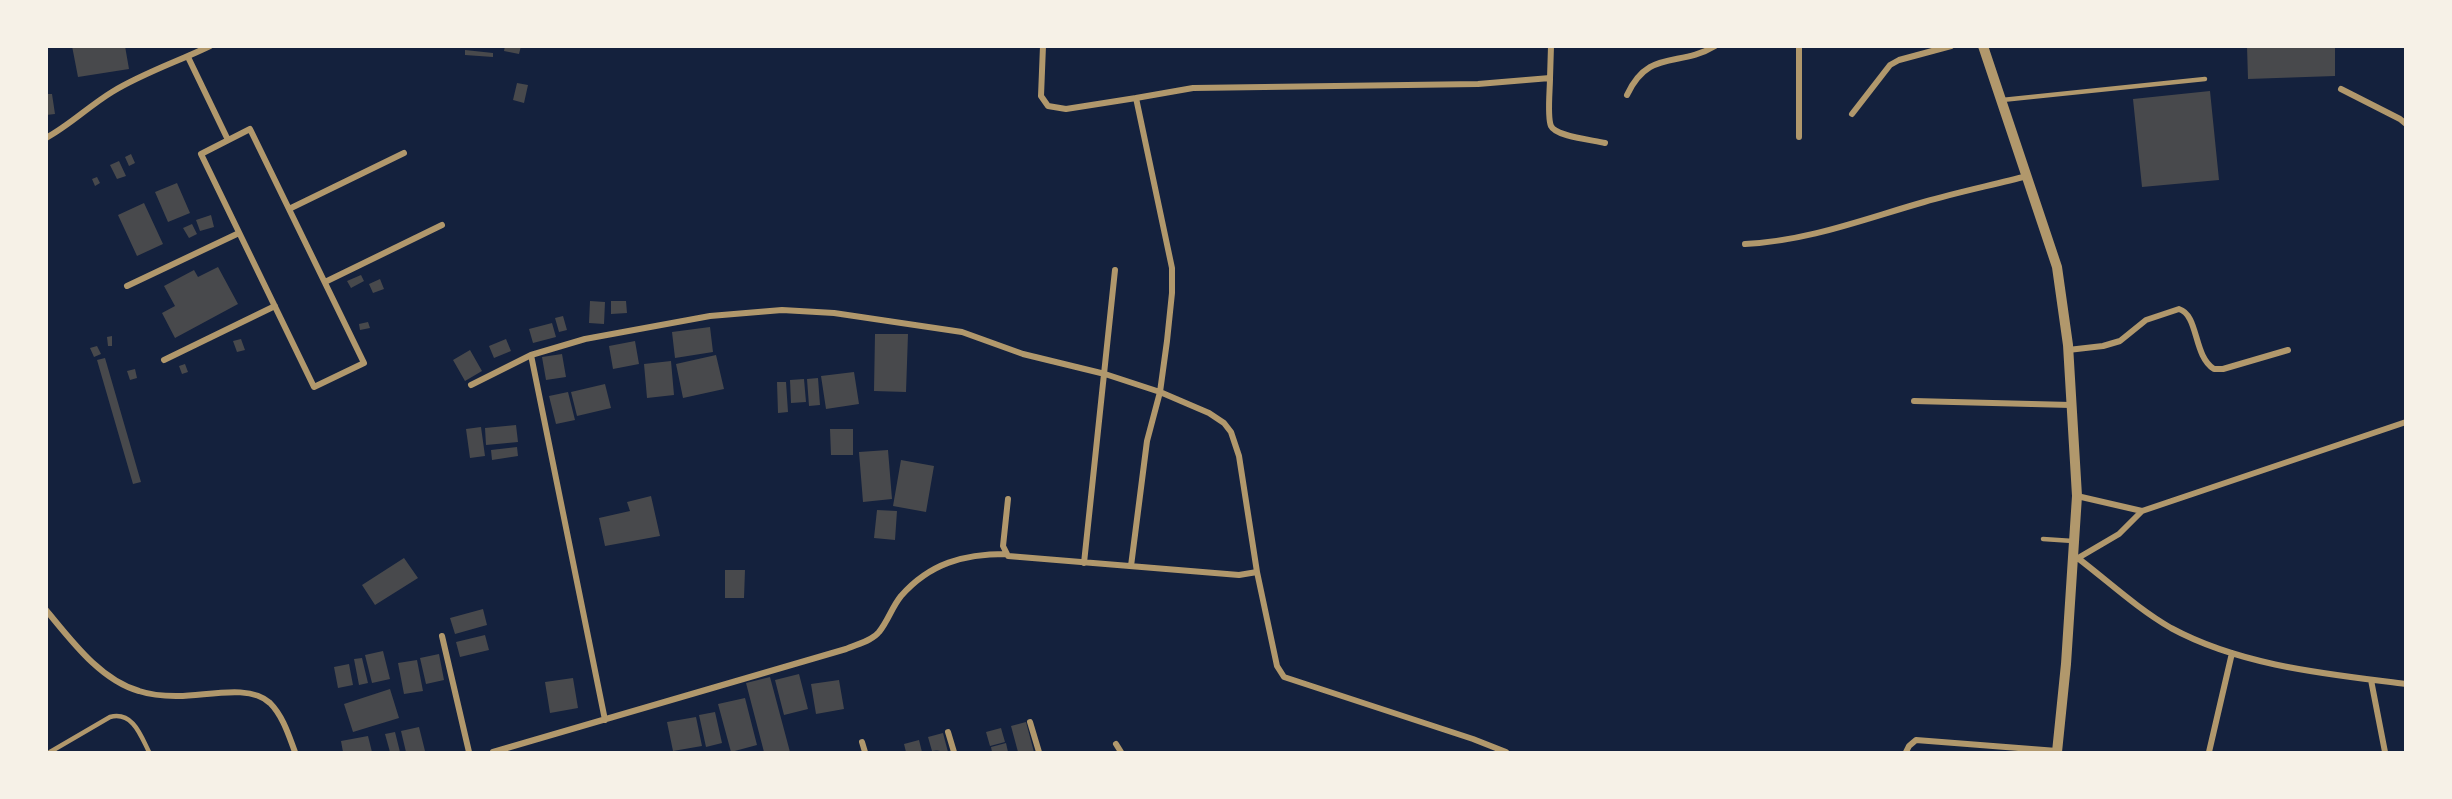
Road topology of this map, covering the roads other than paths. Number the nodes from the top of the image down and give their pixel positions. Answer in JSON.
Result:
{"nodes":[{"id":1,"x":210,"y":46,"type":"edge"},
{"id":2,"x":1043,"y":46,"type":"edge"},
{"id":3,"x":1551,"y":46,"type":"edge"},
{"id":4,"x":1715,"y":46,"type":"edge"},
{"id":5,"x":1799,"y":46,"type":"edge"},
{"id":6,"x":1951,"y":46,"type":"edge"},
{"id":7,"x":1983,"y":46,"type":"edge"},
{"id":8,"x":188,"y":57,"type":"junction"},
{"id":9,"x":1550,"y":78,"type":"junction"},
{"id":10,"x":2205,"y":79,"type":"dead end"},
{"id":11,"x":2341,"y":89,"type":"dead end"},
{"id":12,"x":1627,"y":96,"type":"dead end"},
{"id":13,"x":1136,"y":98,"type":"junction"},
{"id":14,"x":2002,"y":100,"type":"junction"},
{"id":15,"x":1852,"y":114,"type":"dead end"},
{"id":16,"x":2406,"y":124,"type":"edge"},
{"id":17,"x":1799,"y":137,"type":"dead end"},
{"id":18,"x":46,"y":138,"type":"edge"},
{"id":19,"x":228,"y":140,"type":"junction"},
{"id":20,"x":1605,"y":143,"type":"dead end"},
{"id":21,"x":405,"y":153,"type":"dead end"},
{"id":22,"x":2027,"y":176,"type":"junction"},
{"id":23,"x":289,"y":209,"type":"junction"},
{"id":24,"x":442,"y":225,"type":"dead end"},
{"id":25,"x":239,"y":233,"type":"junction"},
{"id":26,"x":1745,"y":244,"type":"dead end"},
{"id":27,"x":1115,"y":270,"type":"dead end"},
{"id":28,"x":325,"y":282,"type":"junction"},
{"id":29,"x":128,"y":286,"type":"dead end"},
{"id":30,"x":275,"y":306,"type":"junction"},
{"id":31,"x":2068,"y":350,"type":"junction"},
{"id":32,"x":2288,"y":350,"type":"dead end"},
{"id":33,"x":531,"y":355,"type":"junction"},
{"id":34,"x":164,"y":360,"type":"dead end"},
{"id":35,"x":1106,"y":374,"type":"junction"},
{"id":36,"x":471,"y":385,"type":"dead end"},
{"id":37,"x":1160,"y":392,"type":"junction"},
{"id":38,"x":1914,"y":401,"type":"dead end"},
{"id":39,"x":2071,"y":405,"type":"junction"},
{"id":40,"x":2406,"y":422,"type":"edge"},
{"id":41,"x":2077,"y":496,"type":"junction"},
{"id":42,"x":1008,"y":499,"type":"dead end"},
{"id":43,"x":2142,"y":511,"type":"junction"},
{"id":44,"x":2043,"y":539,"type":"dead end"},
{"id":45,"x":2073,"y":541,"type":"junction"},
{"id":46,"x":1006,"y":554,"type":"junction"},
{"id":47,"x":2076,"y":560,"type":"junction"},
{"id":48,"x":1084,"y":563,"type":"junction"},
{"id":49,"x":1131,"y":566,"type":"junction"},
{"id":50,"x":1257,"y":572,"type":"junction"},
{"id":51,"x":46,"y":610,"type":"edge"},
{"id":52,"x":442,"y":636,"type":"dead end"},
{"id":53,"x":2232,"y":653,"type":"junction"},
{"id":54,"x":2371,"y":680,"type":"junction"},
{"id":55,"x":2406,"y":684,"type":"edge"},
{"id":56,"x":605,"y":720,"type":"junction"},
{"id":57,"x":1030,"y":722,"type":"dead end"},
{"id":58,"x":948,"y":732,"type":"dead end"},
{"id":59,"x":862,"y":742,"type":"dead end"},
{"id":60,"x":1116,"y":744,"type":"dead end"},
{"id":61,"x":149,"y":752,"type":"edge"},
{"id":62,"x":2057,"y":752,"type":"edge"},
{"id":63,"x":50,"y":753,"type":"edge"},
{"id":64,"x":295,"y":753,"type":"edge"},
{"id":65,"x":469,"y":753,"type":"edge"},
{"id":66,"x":493,"y":753,"type":"edge"},
{"id":67,"x":865,"y":753,"type":"edge"},
{"id":68,"x":954,"y":753,"type":"edge"},
{"id":69,"x":1039,"y":753,"type":"edge"},
{"id":70,"x":1121,"y":753,"type":"edge"},
{"id":71,"x":1506,"y":753,"type":"edge"},
{"id":72,"x":1906,"y":753,"type":"edge"},
{"id":73,"x":2209,"y":753,"type":"edge"},
{"id":74,"x":2385,"y":753,"type":"edge"}],
"edges":[{"from":1,"to":8,"type":"street"},
{"from":2,"to":13,"type":"street"},
{"from":3,"to":9,"type":"street"},
{"from":4,"to":12,"type":"street"},
{"from":5,"to":17,"type":"street"},
{"from":6,"to":15,"type":"street"},
{"from":7,"to":14,"type":"street"},
{"from":8,"to":18,"type":"street"},
{"from":8,"to":19,"type":"street"},
{"from":9,"to":13,"type":"street"},
{"from":9,"to":20,"type":"street"},
{"from":10,"to":14,"type":"lane"},
{"from":11,"to":16,"type":"street"},
{"from":13,"to":37,"type":"street"},
{"from":14,"to":22,"type":"street"},
{"from":19,"to":23,"type":"street"},
{"from":19,"to":25,"type":"street"},
{"from":21,"to":23,"type":"street"},
{"from":22,"to":26,"type":"street"},
{"from":22,"to":31,"type":"street"},
{"from":23,"to":28,"type":"street"},
{"from":24,"to":28,"type":"street"},
{"from":25,"to":29,"type":"street"},
{"from":25,"to":30,"type":"street"},
{"from":27,"to":35,"type":"street"},
{"from":28,"to":30,"type":"street"},
{"from":30,"to":34,"type":"street"},
{"from":31,"to":32,"type":"street"},
{"from":31,"to":39,"type":"street"},
{"from":33,"to":35,"type":"street"},
{"from":33,"to":36,"type":"street"},
{"from":33,"to":56,"type":"street"},
{"from":35,"to":37,"type":"street"},
{"from":35,"to":48,"type":"street"},
{"from":37,"to":49,"type":"street"},
{"from":37,"to":50,"type":"street"},
{"from":38,"to":39,"type":"street"},
{"from":39,"to":41,"type":"street"},
{"from":40,"to":43,"type":"street"},
{"from":41,"to":43,"type":"street"},
{"from":41,"to":45,"type":"street"},
{"from":42,"to":46,"type":"street"},
{"from":43,"to":47,"type":"street"},
{"from":44,"to":45,"type":"lane"},
{"from":45,"to":47,"type":"street"},
{"from":46,"to":48,"type":"street"},
{"from":46,"to":56,"type":"street"},
{"from":47,"to":53,"type":"street"},
{"from":47,"to":62,"type":"street"},
{"from":48,"to":49,"type":"street"},
{"from":49,"to":50,"type":"street"},
{"from":50,"to":71,"type":"street"},
{"from":51,"to":64,"type":"street"},
{"from":52,"to":65,"type":"street"},
{"from":53,"to":54,"type":"street"},
{"from":53,"to":73,"type":"street"},
{"from":54,"to":55,"type":"street"},
{"from":54,"to":74,"type":"street"},
{"from":56,"to":66,"type":"street"},
{"from":57,"to":69,"type":"street"},
{"from":58,"to":68,"type":"street"},
{"from":59,"to":67,"type":"street"},
{"from":60,"to":70,"type":"street"},
{"from":61,"to":63,"type":"lane"},
{"from":62,"to":72,"type":"street"}]}
